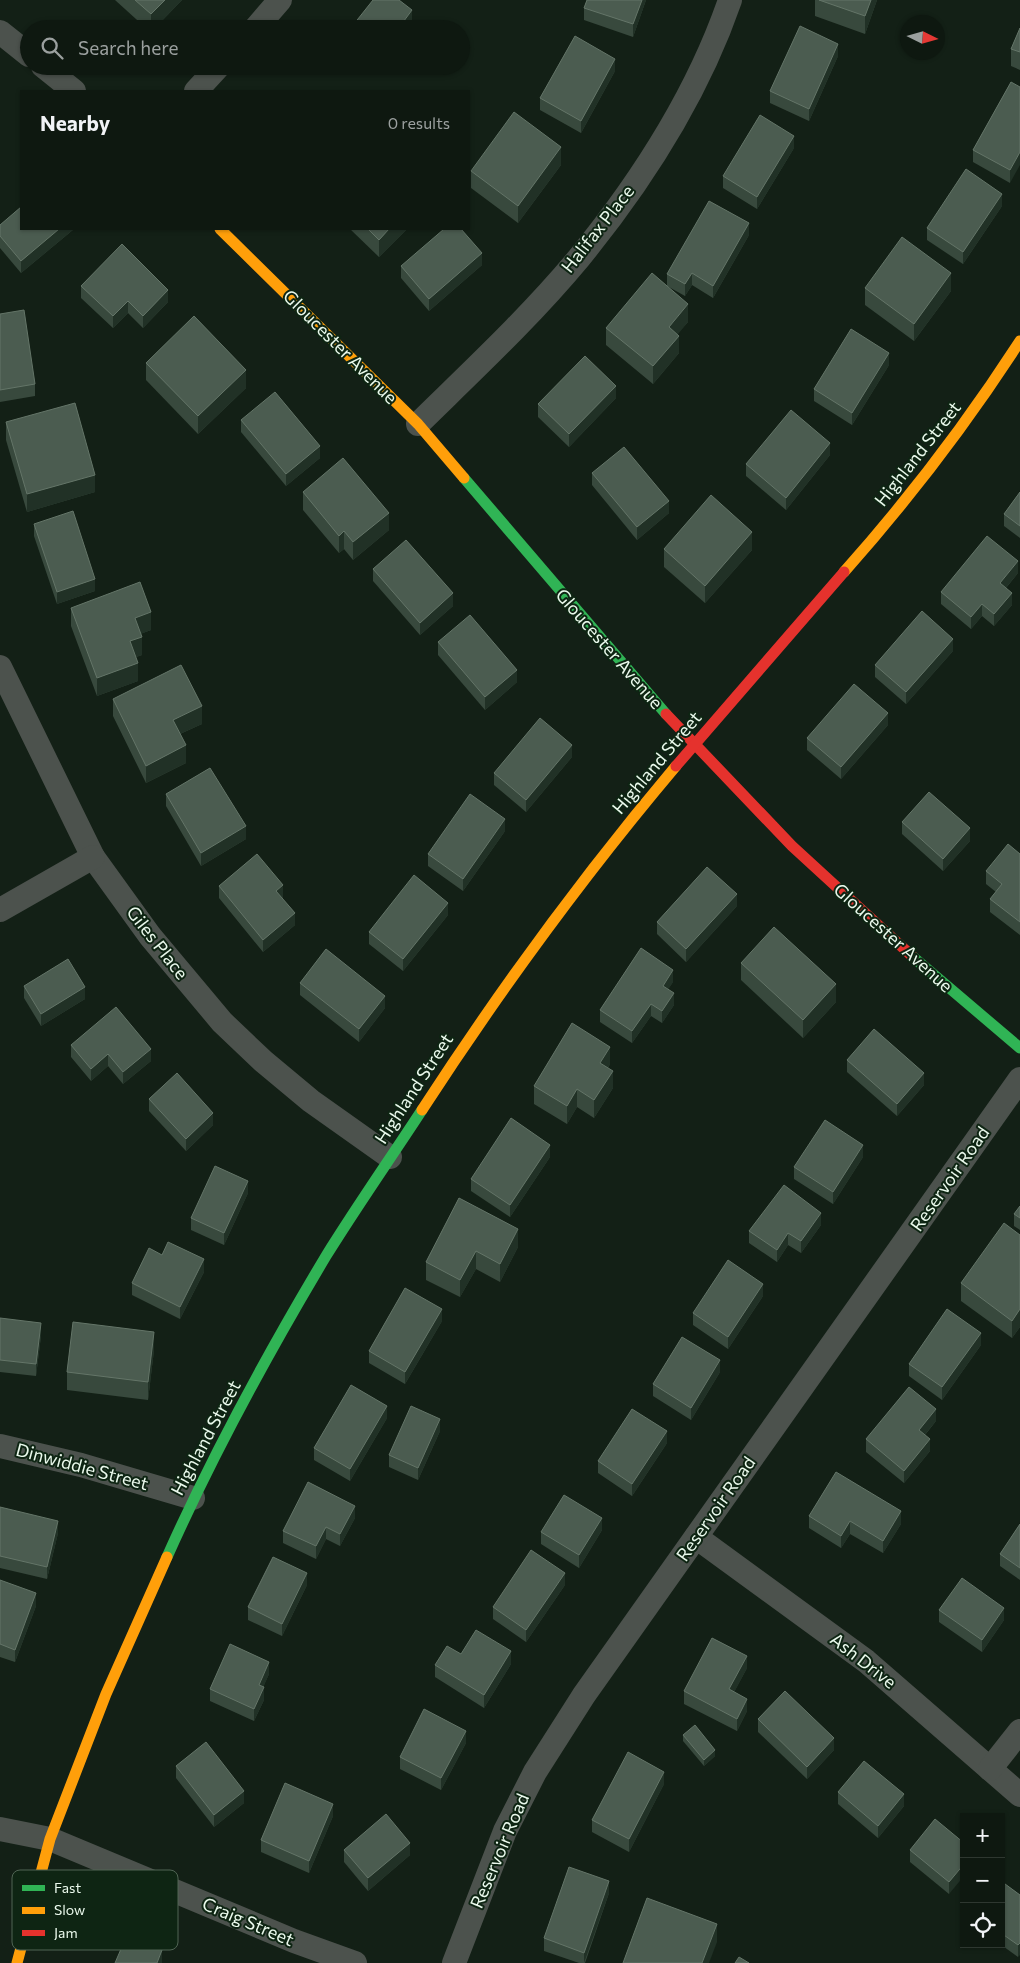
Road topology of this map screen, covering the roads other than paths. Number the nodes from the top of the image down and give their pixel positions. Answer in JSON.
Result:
{"nodes":[{"id":1,"x":280,"y":0,"type":"edge"},
{"id":2,"x":730,"y":0,"type":"edge"},
{"id":3,"x":263,"y":20,"type":"edge"},
{"id":4,"x":3,"y":42,"type":"edge"},
{"id":5,"x":20,"y":50,"type":"edge"},
{"id":6,"x":54,"y":75,"type":"edge"},
{"id":7,"x":211,"y":75,"type":"edge"},
{"id":8,"x":73,"y":90,"type":"edge"},
{"id":9,"x":197,"y":90,"type":"edge"},
{"id":10,"x":221,"y":230,"type":"edge"},
{"id":11,"x":1020,"y":341,"type":"edge"},
{"id":12,"x":418,"y":424,"type":"junction"},
{"id":13,"x":0,"y":667,"type":"edge"},
{"id":14,"x":694,"y":745,"type":"junction"},
{"id":15,"x":93,"y":857,"type":"junction"},
{"id":16,"x":0,"y":910,"type":"edge"},
{"id":17,"x":1020,"y":1048,"type":"edge"},
{"id":18,"x":1020,"y":1079,"type":"edge"},
{"id":19,"x":390,"y":1157,"type":"junction"},
{"id":20,"x":0,"y":1446,"type":"edge"},
{"id":21,"x":193,"y":1498,"type":"junction"},
{"id":22,"x":696,"y":1537,"type":"junction"},
{"id":23,"x":1020,"y":1731,"type":"edge"},
{"id":24,"x":990,"y":1769,"type":"junction"},
{"id":25,"x":1020,"y":1796,"type":"edge"},
{"id":26,"x":0,"y":1829,"type":"edge"},
{"id":27,"x":50,"y":1839,"type":"junction"},
{"id":28,"x":42,"y":1870,"type":"edge"},
{"id":29,"x":124,"y":1870,"type":"edge"},
{"id":30,"x":178,"y":1893,"type":"edge"},
{"id":31,"x":20,"y":1950,"type":"edge"},
{"id":32,"x":17,"y":1963,"type":"edge"},
{"id":33,"x":355,"y":1963,"type":"edge"},
{"id":34,"x":454,"y":1963,"type":"edge"}],
"edges":[{"from":1,"to":3,"type":"street"},
{"from":2,"to":12,"type":"street","name":"Halifax Place"},
{"from":4,"to":5,"type":"street"},
{"from":6,"to":8,"type":"street"},
{"from":7,"to":9,"type":"street"},
{"from":10,"to":12,"type":"street","name":"Gloucester Avenue"},
{"from":11,"to":14,"type":"street","name":"Highland Street"},
{"from":12,"to":14,"type":"street","name":"Gloucester Avenue"},
{"from":13,"to":15,"type":"street","name":"Giles Place"},
{"from":14,"to":17,"type":"street","name":"Gloucester Avenue"},
{"from":14,"to":19,"type":"street","name":"Highland Street"},
{"from":15,"to":16,"type":"street"},
{"from":15,"to":19,"type":"street","name":"Giles Place"},
{"from":18,"to":22,"type":"street","name":"Reservoir Road"},
{"from":19,"to":21,"type":"street","name":"Highland Street"},
{"from":20,"to":21,"type":"street","name":"Dinwiddie Street"},
{"from":21,"to":27,"type":"street","name":"Highland Street"},
{"from":22,"to":24,"type":"street","name":"Ash Drive"},
{"from":22,"to":34,"type":"street","name":"Reservoir Road"},
{"from":23,"to":24,"type":"street"},
{"from":24,"to":25,"type":"street","name":"Ash Drive"},
{"from":26,"to":27,"type":"street","name":"Craig Street"},
{"from":27,"to":28,"type":"street","name":"Highland Street"},
{"from":27,"to":29,"type":"street","name":"Craig Street"},
{"from":30,"to":33,"type":"street","name":"Craig Street"},
{"from":31,"to":32,"type":"street","name":"Highland Street"}]}
